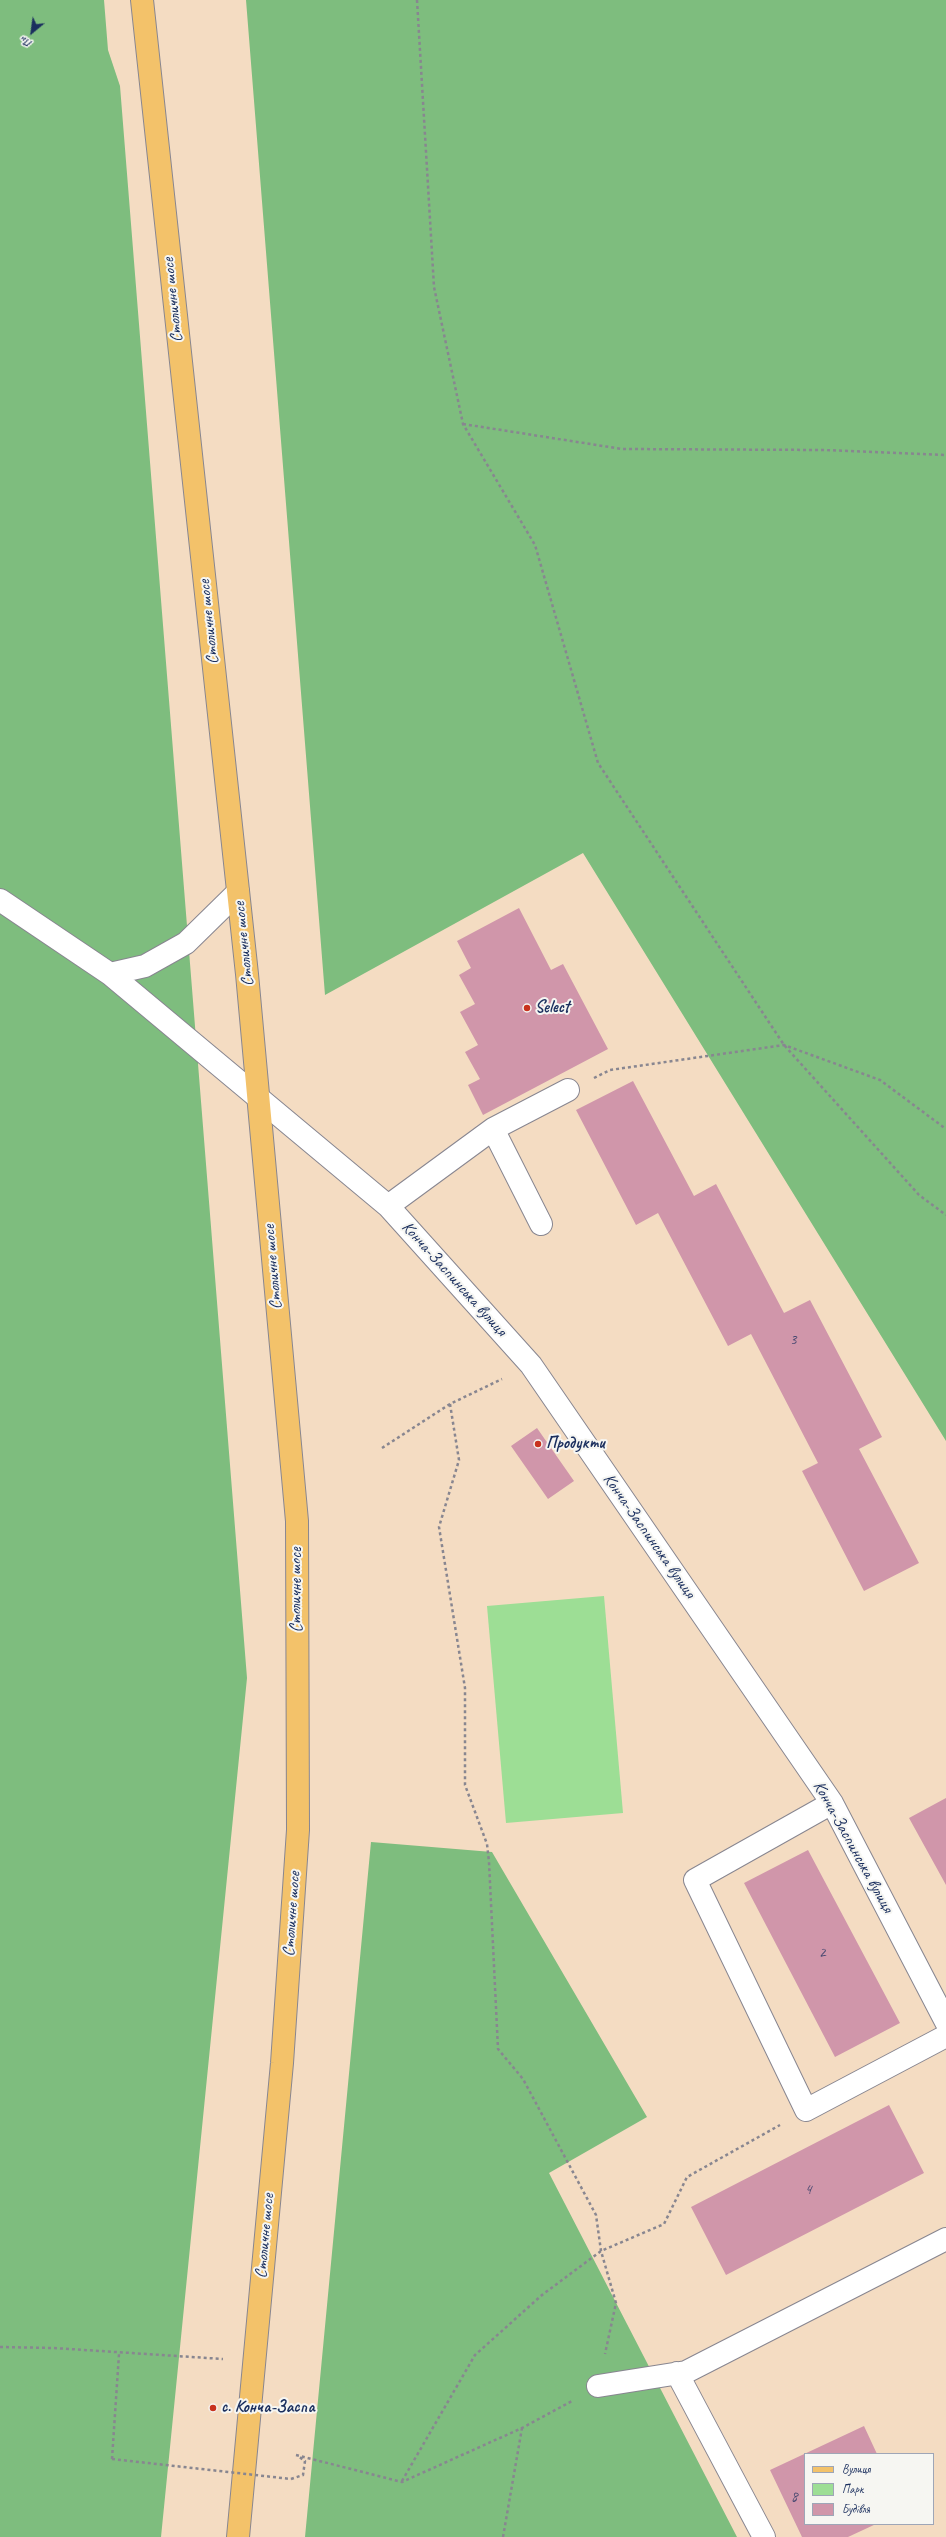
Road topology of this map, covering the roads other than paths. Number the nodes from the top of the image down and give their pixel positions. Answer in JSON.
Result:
{"nodes":[{"id":1,"x":142,"y":0,"type":"edge"},
{"id":2,"x":238,"y":892,"type":"junction"},
{"id":3,"x":0,"y":900,"type":"edge"},
{"id":4,"x":110,"y":974,"type":"junction"},
{"id":5,"x":568,"y":1090,"type":"road end"},
{"id":6,"x":257,"y":1095,"type":"junction"},
{"id":7,"x":493,"y":1129,"type":"junction"},
{"id":8,"x":388,"y":1206,"type":"junction"},
{"id":9,"x":541,"y":1224,"type":"dead end"},
{"id":10,"x":832,"y":1803,"type":"junction"},
{"id":11,"x":946,"y":2022,"type":"edge"},
{"id":12,"x":946,"y":2036,"type":"edge"},
{"id":13,"x":946,"y":2239,"type":"edge"},
{"id":14,"x":677,"y":2373,"type":"junction"},
{"id":15,"x":598,"y":2386,"type":"road end"},
{"id":16,"x":238,"y":2537,"type":"edge"},
{"id":17,"x":764,"y":2537,"type":"edge"}],
"edges":[{"from":1,"to":2,"type":"main road","name":"Столичне шосе"},
{"from":2,"to":4,"type":"street"},
{"from":2,"to":6,"type":"main road","name":"Столичне шосе"},
{"from":3,"to":4,"type":"street","name":"Конча-Заспинська вулиця"},
{"from":4,"to":6,"type":"street","name":"Конча-Заспинська вулиця"},
{"from":5,"to":7,"type":"street"},
{"from":6,"to":8,"type":"street","name":"Конча-Заспинська вулиця"},
{"from":6,"to":16,"type":"main road","name":"Столичне шосе"},
{"from":7,"to":8,"type":"street"},
{"from":7,"to":9,"type":"street"},
{"from":8,"to":10,"type":"street","name":"Конча-Заспинська вулиця"},
{"from":10,"to":11,"type":"street","name":"Конча-Заспинська вулиця"},
{"from":10,"to":12,"type":"street"},
{"from":13,"to":14,"type":"street"},
{"from":14,"to":15,"type":"street"},
{"from":14,"to":17,"type":"street"}]}
